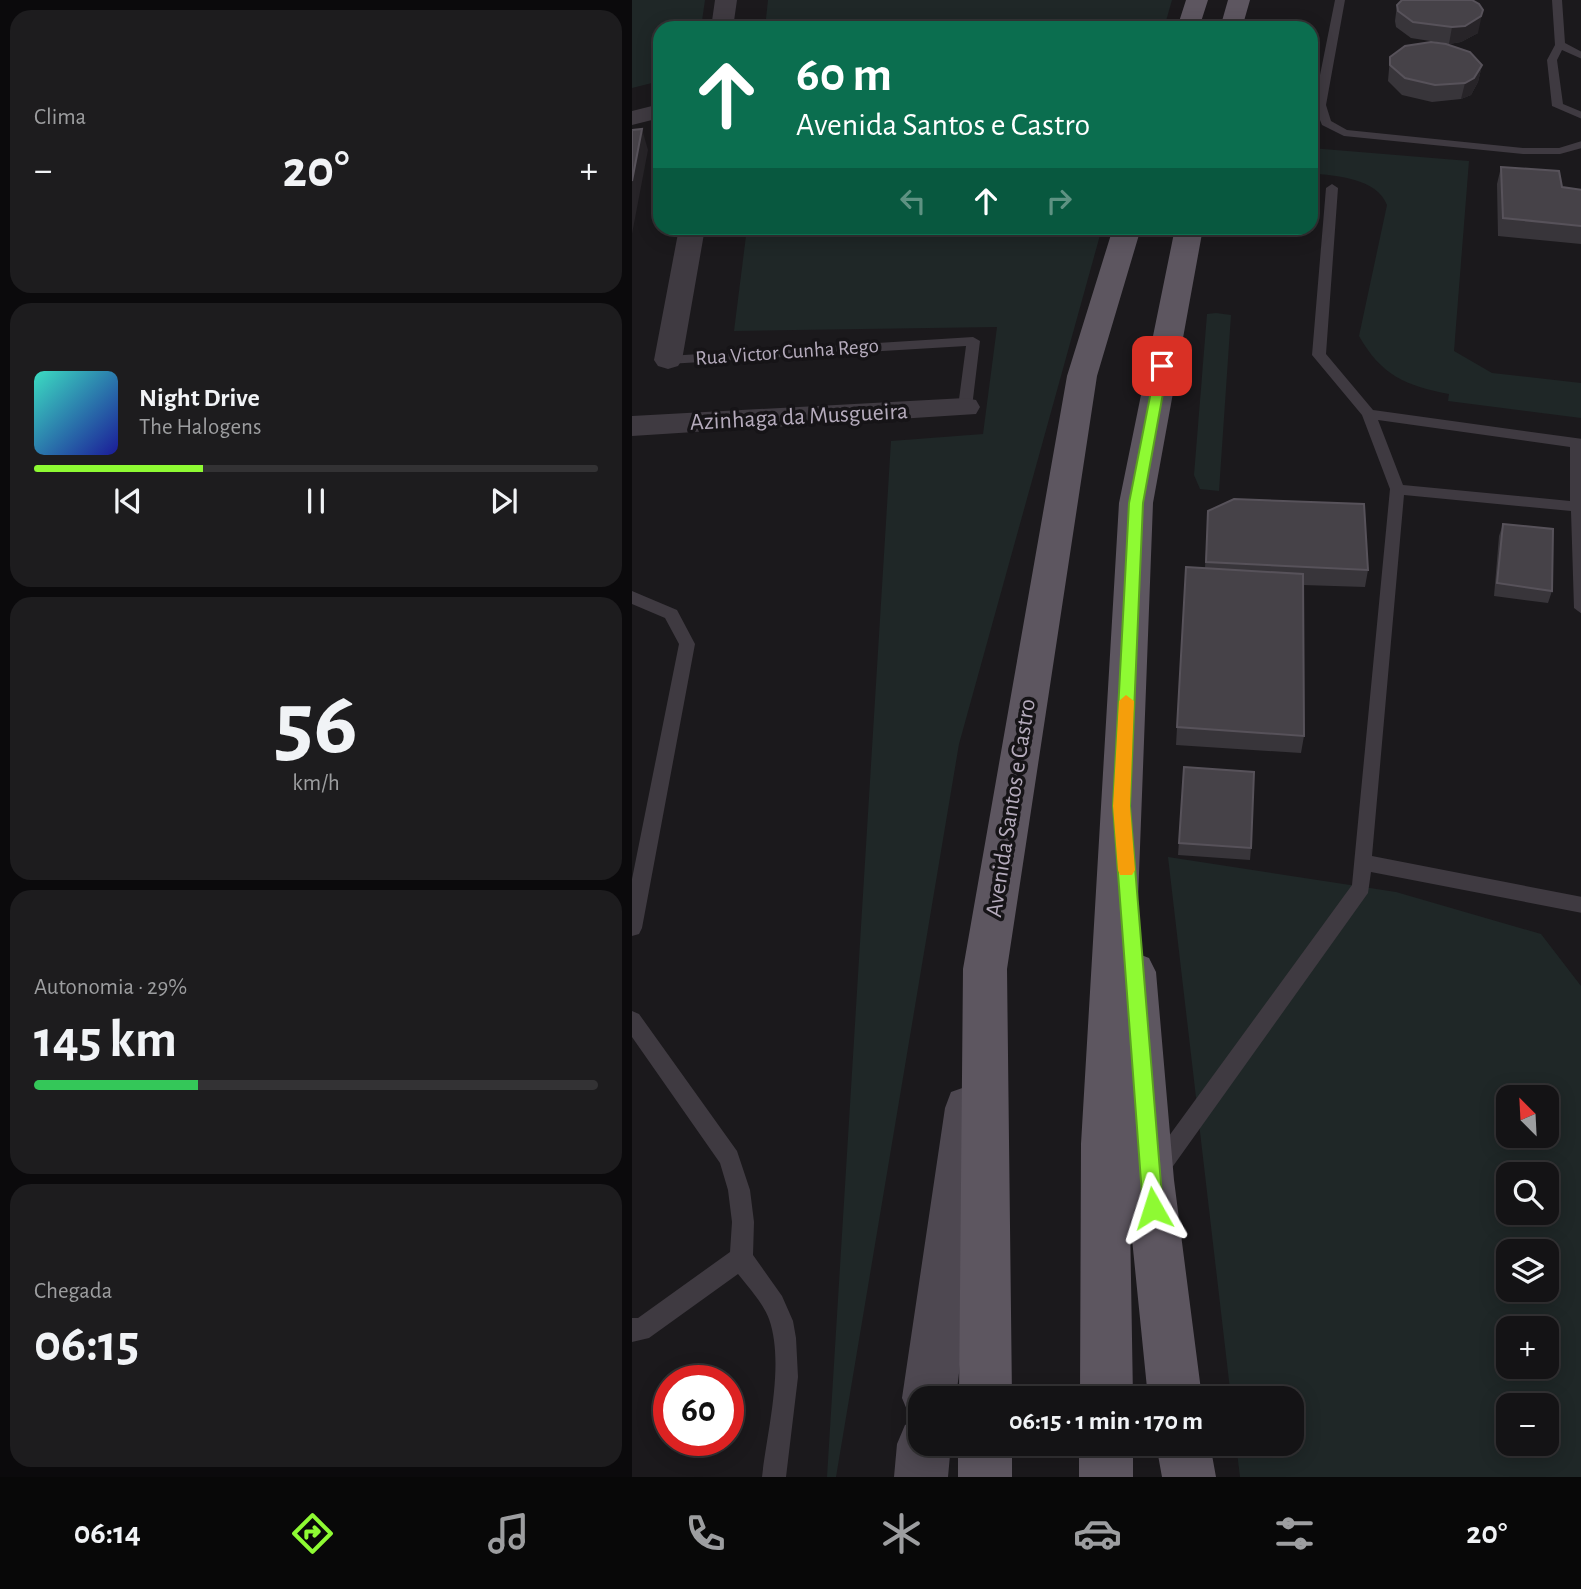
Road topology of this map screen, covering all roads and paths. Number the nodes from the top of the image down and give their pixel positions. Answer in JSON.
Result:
{"nodes":[{"id":1,"x":726,"y":0,"type":"edge"},
{"id":2,"x":1197,"y":0,"type":"edge"},
{"id":3,"x":1239,"y":0,"type":"edge"},
{"id":4,"x":1340,"y":0,"type":"edge"},
{"id":5,"x":1557,"y":0,"type":"edge"},
{"id":6,"x":723,"y":21,"type":"edge"},
{"id":7,"x":1190,"y":21,"type":"edge"},
{"id":8,"x":1234,"y":21,"type":"edge"},
{"id":9,"x":1560,"y":45,"type":"junction"},
{"id":10,"x":1581,"y":56,"type":"edge"},
{"id":11,"x":653,"y":95,"type":"edge"},
{"id":12,"x":632,"y":100,"type":"edge"},
{"id":13,"x":653,"y":113,"type":"edge"},
{"id":14,"x":1581,"y":116,"type":"edge"},
{"id":15,"x":632,"y":118,"type":"edge"},
{"id":16,"x":1581,"y":144,"type":"edge"},
{"id":17,"x":1332,"y":188,"type":"dead end"},
{"id":18,"x":691,"y":235,"type":"edge"},
{"id":19,"x":1125,"y":235,"type":"edge"},
{"id":20,"x":1188,"y":235,"type":"edge"},
{"id":21,"x":668,"y":360,"type":"joint"},
{"id":22,"x":965,"y":407,"type":"joint"},
{"id":23,"x":1369,"y":414,"type":"junction"},
{"id":24,"x":632,"y":426,"type":"edge"},
{"id":25,"x":1397,"y":489,"type":"junction"},
{"id":26,"x":1578,"y":508,"type":"junction"},
{"id":27,"x":632,"y":597,"type":"edge"},
{"id":28,"x":1581,"y":608,"type":"edge"},
{"id":29,"x":1121,"y":806,"type":"junction"},
{"id":30,"x":1362,"y":862,"type":"junction"},
{"id":31,"x":1581,"y":905,"type":"edge"},
{"id":32,"x":632,"y":928,"type":"edge"},
{"id":33,"x":985,"y":988,"type":"junction"},
{"id":34,"x":632,"y":1020,"type":"edge"},
{"id":35,"x":1150,"y":1180,"type":"junction"},
{"id":36,"x":740,"y":1258,"type":"junction"},
{"id":37,"x":632,"y":1330,"type":"edge"},
{"id":38,"x":931,"y":1386,"type":"edge"},
{"id":39,"x":985,"y":1386,"type":"edge"},
{"id":40,"x":1106,"y":1386,"type":"edge"},
{"id":41,"x":1174,"y":1386,"type":"edge"},
{"id":42,"x":923,"y":1456,"type":"edge"},
{"id":43,"x":985,"y":1456,"type":"edge"},
{"id":44,"x":1106,"y":1456,"type":"edge"},
{"id":45,"x":1185,"y":1456,"type":"edge"},
{"id":46,"x":774,"y":1477,"type":"edge"},
{"id":47,"x":921,"y":1477,"type":"edge"},
{"id":48,"x":985,"y":1477,"type":"edge"},
{"id":49,"x":1106,"y":1477,"type":"edge"},
{"id":50,"x":1189,"y":1477,"type":"edge"}],
"edges":[{"from":1,"to":6,"type":"street"},
{"from":2,"to":7,"type":"main road"},
{"from":3,"to":8,"type":"main road"},
{"from":4,"to":16,"type":"lane"},
{"from":5,"to":9,"type":"lane"},
{"from":9,"to":10,"type":"lane"},
{"from":9,"to":14,"type":"lane"},
{"from":11,"to":12,"type":"street"},
{"from":13,"to":15,"type":"street"},
{"from":17,"to":23,"type":"lane"},
{"from":18,"to":21,"type":"street","name":"Rua Victor Cunha Rego"},
{"from":19,"to":33,"type":"main road","name":"Avenida Santos e Castro"},
{"from":20,"to":29,"type":"main road"},
{"from":21,"to":22,"type":"lane","name":"Rua Victor Cunha Rego"},
{"from":22,"to":24,"type":"street","name":"Azinhaga da Musgueira"},
{"from":23,"to":25,"type":"lane"},
{"from":23,"to":26,"type":"lane"},
{"from":25,"to":26,"type":"lane"},
{"from":25,"to":30,"type":"lane"},
{"from":26,"to":28,"type":"lane"},
{"from":27,"to":32,"type":"lane"},
{"from":29,"to":35,"type":"main road"},
{"from":29,"to":40,"type":"main road"},
{"from":30,"to":31,"type":"lane"},
{"from":30,"to":35,"type":"lane"},
{"from":33,"to":38,"type":"street"},
{"from":33,"to":39,"type":"main road","name":"Avenida Santos e Castro"},
{"from":34,"to":36,"type":"lane"},
{"from":35,"to":41,"type":"main road"},
{"from":36,"to":37,"type":"lane"},
{"from":36,"to":46,"type":"lane"},
{"from":42,"to":47,"type":"street"},
{"from":43,"to":48,"type":"main road"},
{"from":44,"to":49,"type":"main road"},
{"from":45,"to":50,"type":"main road"}]}
